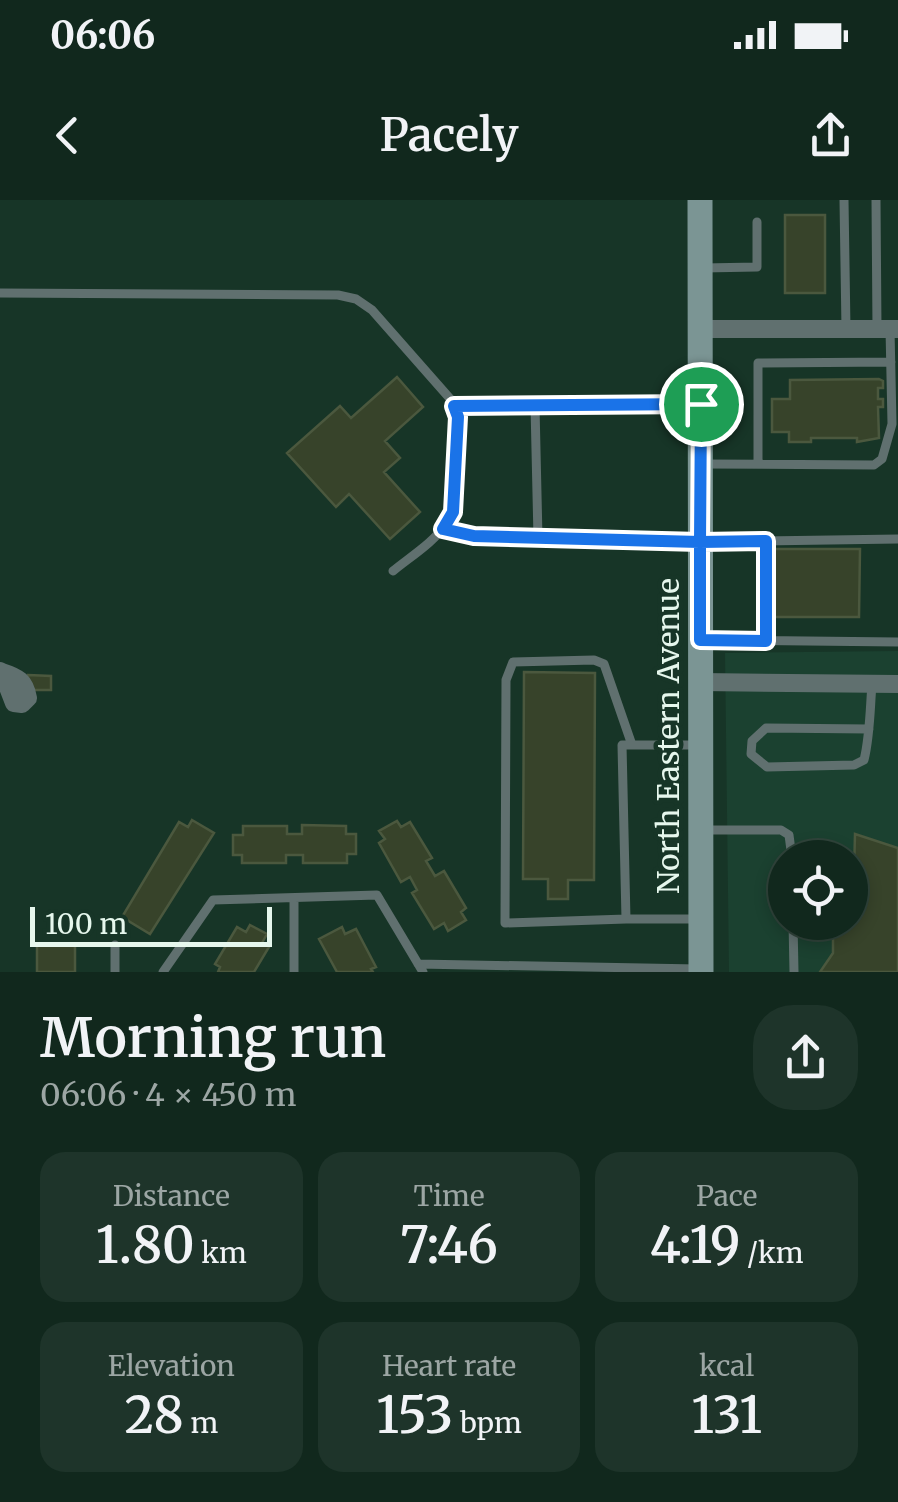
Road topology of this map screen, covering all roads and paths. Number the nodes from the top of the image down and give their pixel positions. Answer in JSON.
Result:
{"nodes":[{"id":1,"x":700,"y":200,"type":"edge"},
{"id":2,"x":844,"y":200,"type":"edge"},
{"id":3,"x":876,"y":200,"type":"edge"},
{"id":4,"x":757,"y":222,"type":"dead end"},
{"id":5,"x":700,"y":268,"type":"junction"},
{"id":6,"x":0,"y":293,"type":"edge"},
{"id":7,"x":701,"y":329,"type":"junction"},
{"id":8,"x":846,"y":329,"type":"junction"},
{"id":9,"x":888,"y":329,"type":"edge"},
{"id":10,"x":890,"y":362,"type":"junction"},
{"id":11,"x":701,"y":404,"type":"junction"},
{"id":12,"x":454,"y":406,"type":"junction"},
{"id":13,"x":535,"y":406,"type":"junction"},
{"id":14,"x":700,"y":464,"type":"junction"},
{"id":15,"x":758,"y":464,"type":"junction"},
{"id":16,"x":443,"y":529,"type":"junction"},
{"id":17,"x":538,"y":538,"type":"junction"},
{"id":18,"x":898,"y":539,"type":"edge"},
{"id":19,"x":766,"y":541,"type":"junction"},
{"id":20,"x":700,"y":542,"type":"junction"},
{"id":21,"x":393,"y":571,"type":"dead end"},
{"id":22,"x":700,"y":640,"type":"junction"},
{"id":23,"x":766,"y":641,"type":"junction"},
{"id":24,"x":898,"y":642,"type":"edge"},
{"id":25,"x":700,"y":682,"type":"junction"},
{"id":26,"x":872,"y":684,"type":"junction"},
{"id":27,"x":898,"y":684,"type":"edge"},
{"id":28,"x":869,"y":729,"type":"junction"},
{"id":29,"x":701,"y":745,"type":"junction"},
{"id":30,"x":632,"y":746,"type":"junction"},
{"id":31,"x":701,"y":830,"type":"junction"},
{"id":32,"x":790,"y":840,"type":"edge"},
{"id":33,"x":294,"y":898,"type":"junction"},
{"id":34,"x":701,"y":918,"type":"junction"},
{"id":35,"x":626,"y":919,"type":"junction"},
{"id":36,"x":793,"y":940,"type":"edge"},
{"id":37,"x":115,"y":946,"type":"dead end"},
{"id":38,"x":420,"y":968,"type":"edge"},
{"id":39,"x":701,"y":971,"type":"edge"},
{"id":40,"x":115,"y":972,"type":"edge"},
{"id":41,"x":163,"y":972,"type":"edge"},
{"id":42,"x":294,"y":972,"type":"edge"},
{"id":43,"x":794,"y":972,"type":"edge"}],
"edges":[{"from":1,"to":5,"type":"main road","name":"North Eastern Avenue"},
{"from":2,"to":8,"type":"lane"},
{"from":3,"to":9,"type":"lane"},
{"from":4,"to":5,"type":"lane"},
{"from":5,"to":7,"type":"main road","name":"North Eastern Avenue"},
{"from":6,"to":12,"type":"lane"},
{"from":7,"to":8,"type":"street"},
{"from":7,"to":11,"type":"main road","name":"North Eastern Avenue"},
{"from":8,"to":9,"type":"street"},
{"from":9,"to":10,"type":"lane"},
{"from":10,"to":15,"type":"lane"},
{"from":10,"to":15,"type":"lane"},
{"from":11,"to":13,"type":"lane"},
{"from":11,"to":14,"type":"main road","name":"North Eastern Avenue"},
{"from":12,"to":13,"type":"lane"},
{"from":12,"to":16,"type":"lane"},
{"from":13,"to":17,"type":"lane"},
{"from":14,"to":15,"type":"lane"},
{"from":14,"to":20,"type":"main road","name":"North Eastern Avenue"},
{"from":16,"to":17,"type":"lane"},
{"from":16,"to":21,"type":"lane"},
{"from":17,"to":20,"type":"lane"},
{"from":18,"to":19,"type":"lane"},
{"from":19,"to":20,"type":"lane"},
{"from":19,"to":23,"type":"lane"},
{"from":20,"to":22,"type":"main road","name":"North Eastern Avenue"},
{"from":22,"to":23,"type":"lane"},
{"from":22,"to":25,"type":"main road","name":"North Eastern Avenue"},
{"from":23,"to":24,"type":"lane"},
{"from":25,"to":26,"type":"street"},
{"from":25,"to":29,"type":"main road","name":"North Eastern Avenue"},
{"from":26,"to":27,"type":"street"},
{"from":26,"to":28,"type":"lane"},
{"from":28,"to":28,"type":"lane"},
{"from":29,"to":30,"type":"lane"},
{"from":29,"to":31,"type":"main road","name":"North Eastern Avenue"},
{"from":30,"to":35,"type":"lane"},
{"from":30,"to":35,"type":"lane"},
{"from":31,"to":32,"type":"lane"},
{"from":31,"to":34,"type":"main road","name":"North Eastern Avenue"},
{"from":33,"to":38,"type":"lane"},
{"from":33,"to":41,"type":"lane"},
{"from":33,"to":42,"type":"lane"},
{"from":34,"to":35,"type":"lane"},
{"from":34,"to":39,"type":"main road","name":"North Eastern Avenue"},
{"from":36,"to":43,"type":"lane"},
{"from":37,"to":40,"type":"lane"},
{"from":38,"to":39,"type":"lane"}]}
